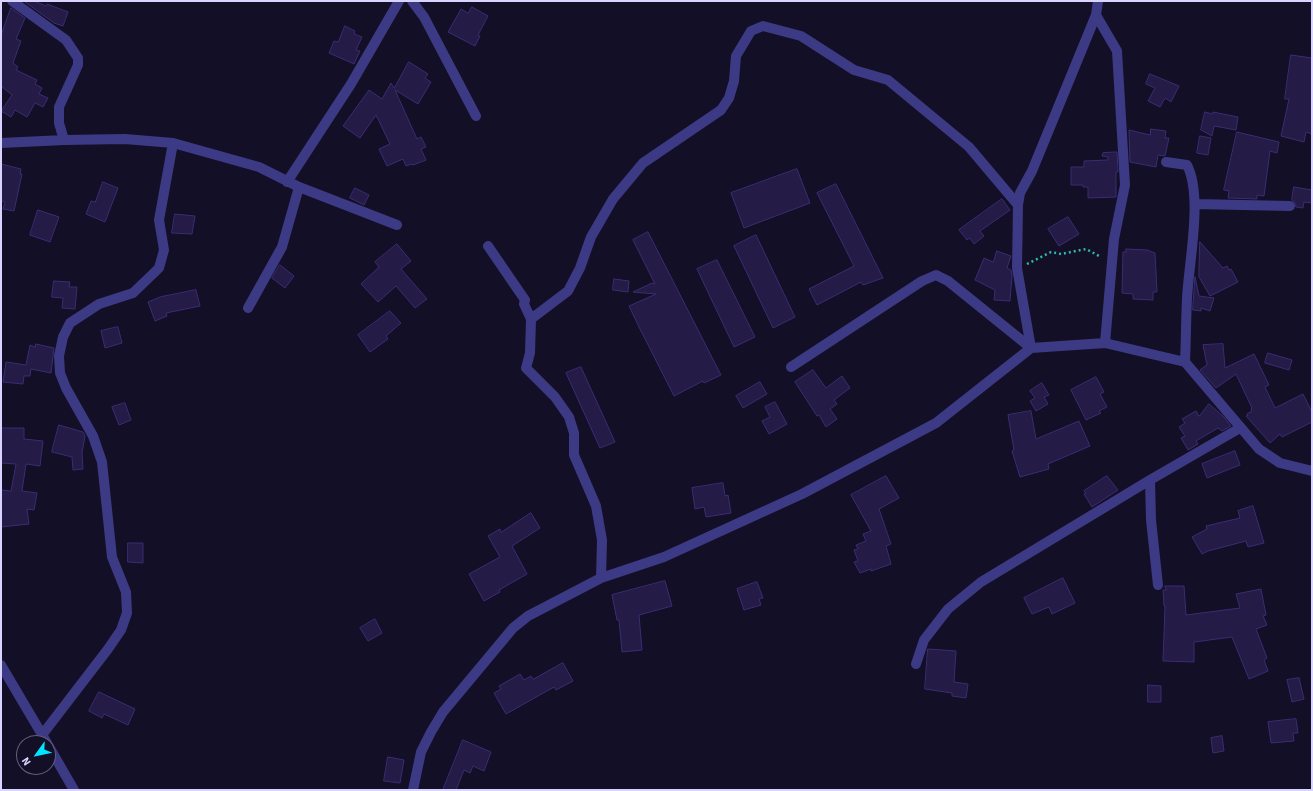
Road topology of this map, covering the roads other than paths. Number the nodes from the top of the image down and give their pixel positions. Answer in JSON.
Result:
{"nodes":[{"id":1,"x":12,"y":1,"type":"edge"},
{"id":2,"x":399,"y":1,"type":"edge"},
{"id":3,"x":412,"y":1,"type":"edge"},
{"id":4,"x":1098,"y":1,"type":"edge"},
{"id":5,"x":1096,"y":15,"type":"junction"},
{"id":6,"x":476,"y":116,"type":"dead end"},
{"id":7,"x":64,"y":140,"type":"junction"},
{"id":8,"x":1,"y":143,"type":"edge"},
{"id":9,"x":173,"y":143,"type":"junction"},
{"id":10,"x":1166,"y":162,"type":"dead end"},
{"id":11,"x":286,"y":182,"type":"junction"},
{"id":12,"x":299,"y":188,"type":"junction"},
{"id":13,"x":1195,"y":204,"type":"junction"},
{"id":14,"x":1018,"y":205,"type":"junction"},
{"id":15,"x":1290,"y":206,"type":"dead end"},
{"id":16,"x":397,"y":225,"type":"dead end"},
{"id":17,"x":488,"y":246,"type":"dead end"},
{"id":18,"x":248,"y":308,"type":"dead end"},
{"id":19,"x":531,"y":319,"type":"junction"},
{"id":20,"x":1104,"y":343,"type":"junction"},
{"id":21,"x":1030,"y":348,"type":"junction"},
{"id":22,"x":1186,"y":362,"type":"junction"},
{"id":23,"x":791,"y":367,"type":"dead end"},
{"id":24,"x":1240,"y":428,"type":"junction"},
{"id":25,"x":1312,"y":471,"type":"edge"},
{"id":26,"x":1150,"y":480,"type":"junction"},
{"id":27,"x":601,"y":578,"type":"junction"},
{"id":28,"x":1158,"y":585,"type":"dead end"},
{"id":29,"x":916,"y":664,"type":"dead end"},
{"id":30,"x":1,"y":665,"type":"edge"},
{"id":31,"x":42,"y":735,"type":"edge"},
{"id":32,"x":49,"y":735,"type":"edge"},
{"id":33,"x":56,"y":760,"type":"edge"},
{"id":34,"x":74,"y":790,"type":"edge"},
{"id":35,"x":413,"y":790,"type":"edge"}],
"edges":[{"from":1,"to":7,"type":"street"},
{"from":2,"to":11,"type":"street"},
{"from":3,"to":6,"type":"street"},
{"from":4,"to":5,"type":"street"},
{"from":5,"to":14,"type":"street"},
{"from":5,"to":20,"type":"street"},
{"from":7,"to":8,"type":"street"},
{"from":7,"to":9,"type":"street"},
{"from":9,"to":11,"type":"street"},
{"from":9,"to":32,"type":"street"},
{"from":10,"to":13,"type":"street"},
{"from":11,"to":12,"type":"street"},
{"from":12,"to":16,"type":"street"},
{"from":12,"to":18,"type":"street"},
{"from":13,"to":15,"type":"street"},
{"from":13,"to":22,"type":"street"},
{"from":14,"to":19,"type":"street"},
{"from":14,"to":21,"type":"street"},
{"from":17,"to":19,"type":"street"},
{"from":19,"to":27,"type":"street"},
{"from":20,"to":21,"type":"street"},
{"from":20,"to":22,"type":"street"},
{"from":21,"to":23,"type":"street"},
{"from":21,"to":27,"type":"street"},
{"from":22,"to":24,"type":"street"},
{"from":24,"to":25,"type":"street"},
{"from":24,"to":26,"type":"street"},
{"from":26,"to":28,"type":"street"},
{"from":26,"to":29,"type":"street"},
{"from":27,"to":35,"type":"street"},
{"from":30,"to":31,"type":"street"},
{"from":33,"to":34,"type":"street"}]}
